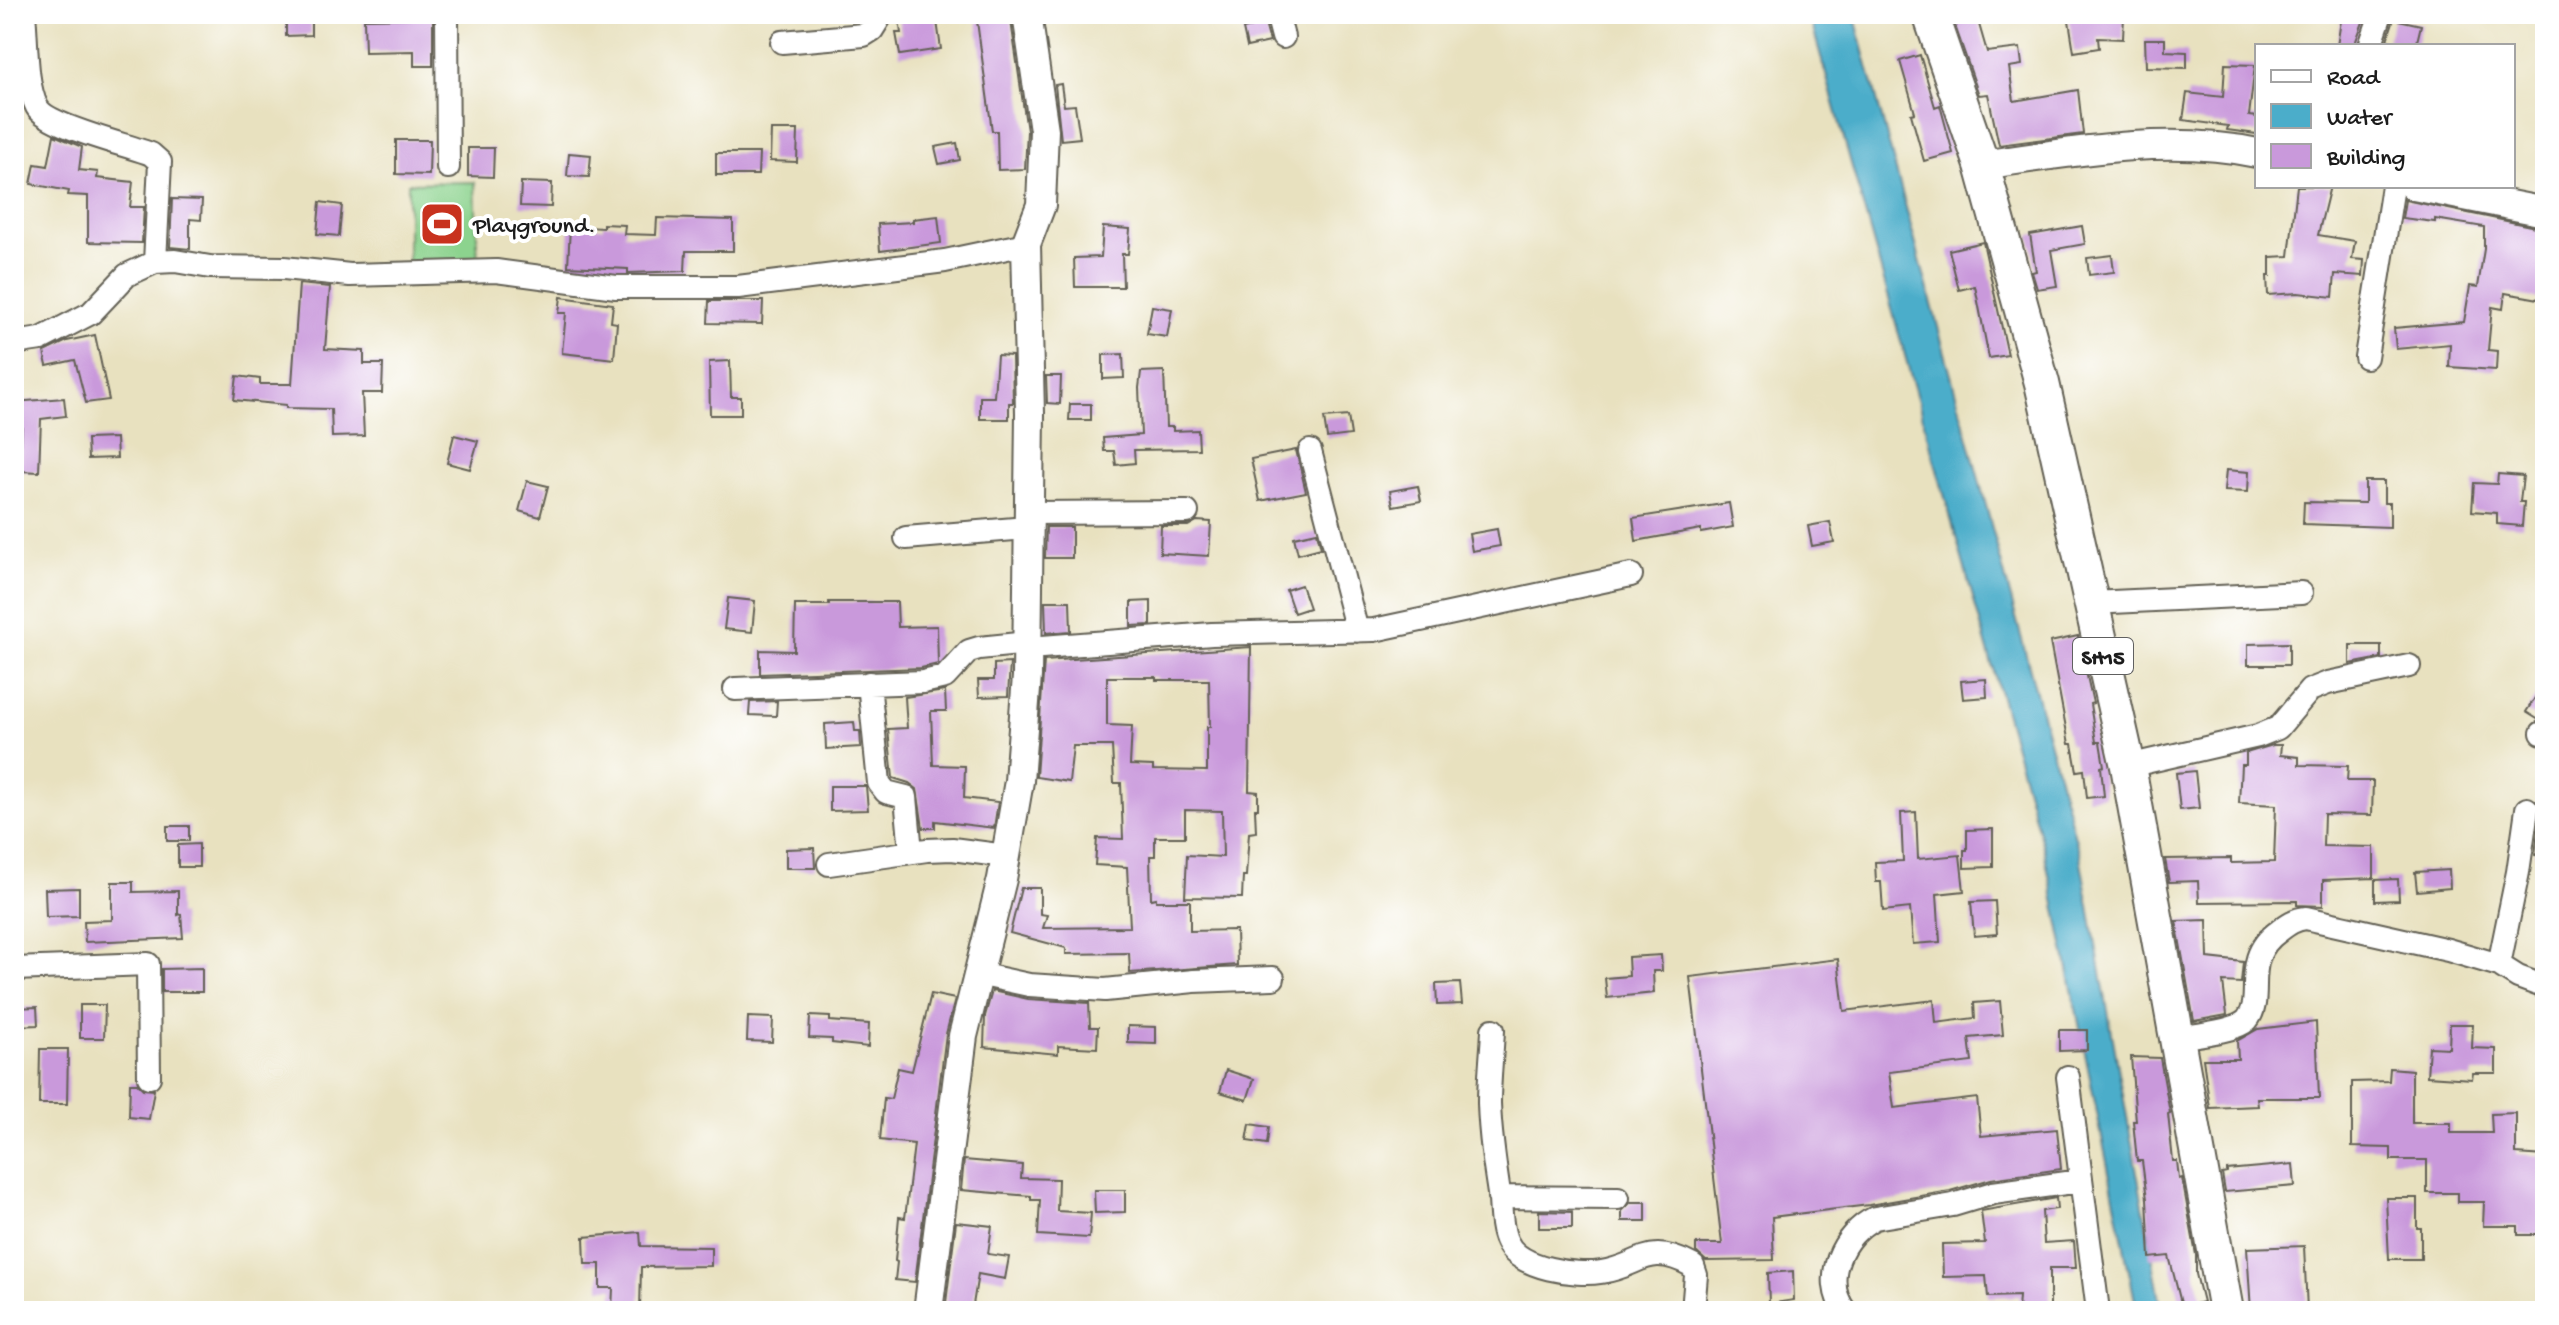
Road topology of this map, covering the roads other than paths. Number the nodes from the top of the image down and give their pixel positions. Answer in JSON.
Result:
{"nodes":[{"id":1,"x":24,"y":14,"type":"edge"},
{"id":2,"x":447,"y":14,"type":"edge"},
{"id":3,"x":882,"y":14,"type":"edge"},
{"id":4,"x":1027,"y":14,"type":"edge"},
{"id":5,"x":1277,"y":14,"type":"edge"},
{"id":6,"x":1930,"y":14,"type":"edge"},
{"id":7,"x":2381,"y":14,"type":"edge"},
{"id":8,"x":1283,"y":37,"type":"dead end"},
{"id":9,"x":782,"y":42,"type":"dead end"},
{"id":10,"x":2371,"y":44,"type":"edge"},
{"id":11,"x":2255,"y":153,"type":"edge"},
{"id":12,"x":1982,"y":165,"type":"junction"},
{"id":13,"x":448,"y":167,"type":"dead end"},
{"id":14,"x":2393,"y":188,"type":"edge"},
{"id":15,"x":2424,"y":188,"type":"edge"},
{"id":16,"x":2545,"y":212,"type":"edge"},
{"id":17,"x":1026,"y":244,"type":"junction"},
{"id":18,"x":155,"y":262,"type":"junction"},
{"id":19,"x":14,"y":343,"type":"edge"},
{"id":20,"x":2366,"y":357,"type":"dead end"},
{"id":21,"x":1310,"y":451,"type":"dead end"},
{"id":22,"x":1187,"y":512,"type":"dead end"},
{"id":23,"x":1027,"y":520,"type":"junction"},
{"id":24,"x":906,"y":538,"type":"dead end"},
{"id":25,"x":1631,"y":575,"type":"dead end"},
{"id":26,"x":2301,"y":593,"type":"dead end"},
{"id":27,"x":2091,"y":603,"type":"junction"},
{"id":28,"x":1357,"y":631,"type":"junction"},
{"id":29,"x":1028,"y":646,"type":"junction"},
{"id":30,"x":2409,"y":666,"type":"dead end"},
{"id":31,"x":869,"y":683,"type":"junction"},
{"id":32,"x":735,"y":689,"type":"dead end"},
{"id":33,"x":2128,"y":766,"type":"junction"},
{"id":34,"x":2527,"y":809,"type":"dead end"},
{"id":35,"x":911,"y":852,"type":"junction"},
{"id":36,"x":1006,"y":856,"type":"junction"},
{"id":37,"x":829,"y":864,"type":"dead end"},
{"id":38,"x":2499,"y":965,"type":"junction"},
{"id":39,"x":14,"y":969,"type":"edge"},
{"id":40,"x":978,"y":974,"type":"junction"},
{"id":41,"x":1273,"y":978,"type":"dead end"},
{"id":42,"x":2545,"y":987,"type":"edge"},
{"id":43,"x":1493,"y":1030,"type":"dead end"},
{"id":44,"x":2176,"y":1038,"type":"junction"},
{"id":45,"x":149,"y":1077,"type":"dead end"},
{"id":46,"x":2068,"y":1077,"type":"dead end"},
{"id":47,"x":2080,"y":1181,"type":"junction"},
{"id":48,"x":1499,"y":1197,"type":"junction"},
{"id":49,"x":1618,"y":1198,"type":"dead end"},
{"id":50,"x":928,"y":1311,"type":"edge"},
{"id":51,"x":1693,"y":1311,"type":"edge"},
{"id":52,"x":1845,"y":1311,"type":"edge"},
{"id":53,"x":2098,"y":1311,"type":"edge"},
{"id":54,"x":2226,"y":1311,"type":"edge"}],
"edges":[{"from":1,"to":18,"type":"street"},
{"from":2,"to":13,"type":"street"},
{"from":3,"to":9,"type":"street"},
{"from":4,"to":17,"type":"street"},
{"from":5,"to":8,"type":"street"},
{"from":6,"to":12,"type":"main road","number":"SH15"},
{"from":7,"to":10,"type":"street"},
{"from":11,"to":12,"type":"street"},
{"from":12,"to":27,"type":"main road","number":"SH15"},
{"from":14,"to":20,"type":"street"},
{"from":15,"to":16,"type":"street"},
{"from":17,"to":18,"type":"street"},
{"from":17,"to":23,"type":"street"},
{"from":18,"to":19,"type":"street"},
{"from":21,"to":28,"type":"street"},
{"from":22,"to":23,"type":"street"},
{"from":23,"to":24,"type":"street"},
{"from":23,"to":29,"type":"street"},
{"from":25,"to":28,"type":"street"},
{"from":26,"to":27,"type":"street"},
{"from":27,"to":33,"type":"main road","number":"SH15"},
{"from":28,"to":29,"type":"street"},
{"from":29,"to":31,"type":"street"},
{"from":29,"to":36,"type":"street"},
{"from":30,"to":33,"type":"street"},
{"from":31,"to":32,"type":"street"},
{"from":31,"to":35,"type":"street"},
{"from":33,"to":44,"type":"main road","number":"SH15"},
{"from":34,"to":38,"type":"street"},
{"from":35,"to":36,"type":"street"},
{"from":35,"to":37,"type":"street"},
{"from":36,"to":40,"type":"street"},
{"from":38,"to":42,"type":"street"},
{"from":38,"to":44,"type":"street"},
{"from":39,"to":45,"type":"street"},
{"from":40,"to":41,"type":"street"},
{"from":40,"to":50,"type":"street"},
{"from":43,"to":48,"type":"street"},
{"from":44,"to":54,"type":"main road","number":"SH15"},
{"from":46,"to":47,"type":"street"},
{"from":47,"to":52,"type":"street"},
{"from":47,"to":53,"type":"street"},
{"from":48,"to":49,"type":"street"},
{"from":48,"to":51,"type":"street"}]}
